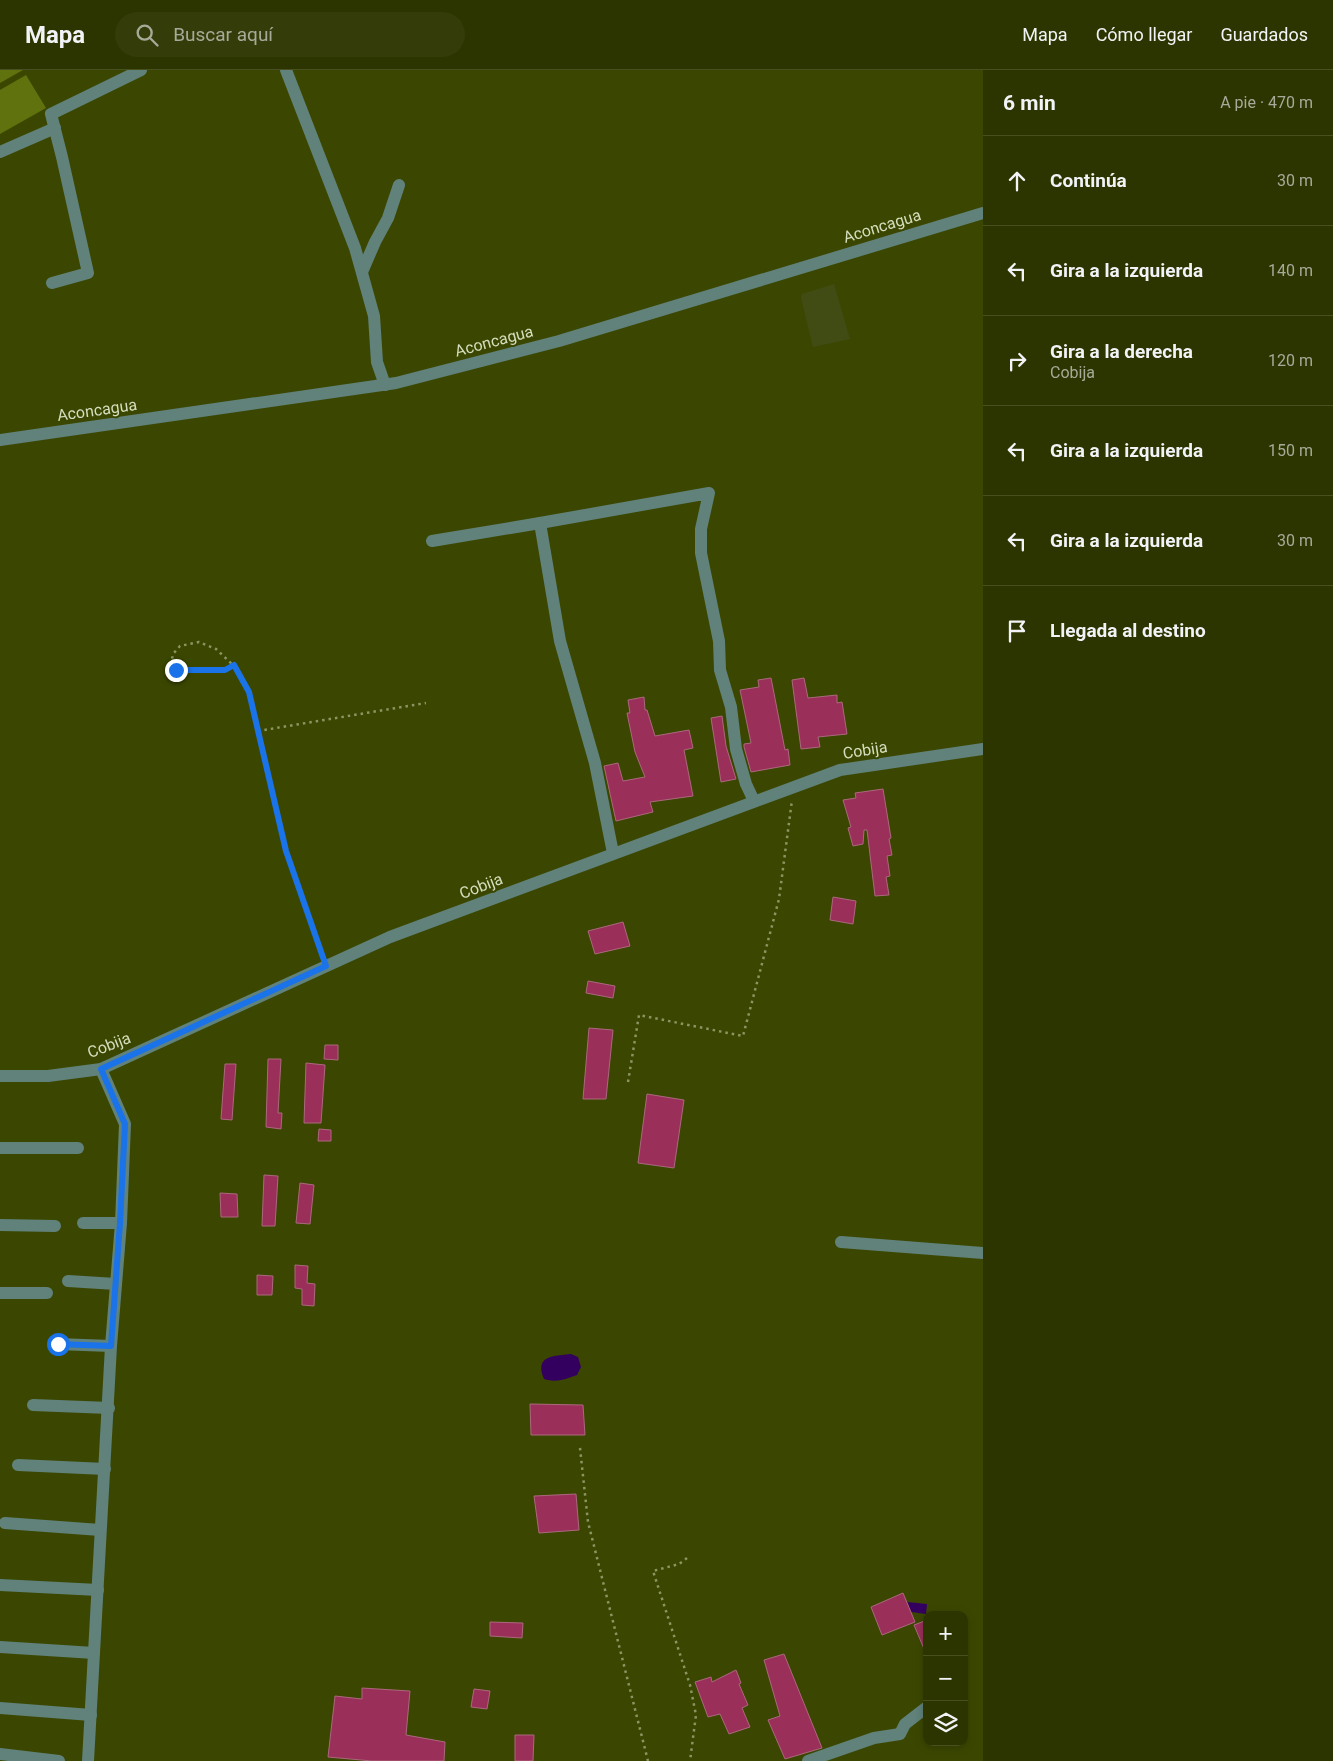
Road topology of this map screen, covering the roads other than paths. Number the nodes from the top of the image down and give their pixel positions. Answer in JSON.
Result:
{"nodes":[{"id":1,"x":141,"y":70,"type":"edge"},
{"id":2,"x":286,"y":70,"type":"edge"},
{"id":3,"x":55,"y":128,"type":"junction"},
{"id":4,"x":0,"y":152,"type":"edge"},
{"id":5,"x":399,"y":185,"type":"dead end"},
{"id":6,"x":983,"y":212,"type":"edge"},
{"id":7,"x":362,"y":272,"type":"junction"},
{"id":8,"x":52,"y":283,"type":"dead end"},
{"id":9,"x":385,"y":385,"type":"junction"},
{"id":10,"x":0,"y":440,"type":"edge"},
{"id":11,"x":540,"y":523,"type":"junction"},
{"id":12,"x":432,"y":541,"type":"dead end"},
{"id":13,"x":983,"y":749,"type":"edge"},
{"id":14,"x":754,"y":801,"type":"junction"},
{"id":15,"x":613,"y":854,"type":"junction"},
{"id":16,"x":101,"y":1069,"type":"junction"},
{"id":17,"x":0,"y":1076,"type":"edge"},
{"id":18,"x":0,"y":1148,"type":"edge"},
{"id":19,"x":78,"y":1148,"type":"dead end"},
{"id":20,"x":83,"y":1223,"type":"dead end"},
{"id":21,"x":120,"y":1223,"type":"junction"},
{"id":22,"x":0,"y":1225,"type":"edge"},
{"id":23,"x":55,"y":1226,"type":"dead end"},
{"id":24,"x":841,"y":1242,"type":"dead end"},
{"id":25,"x":983,"y":1253,"type":"edge"},
{"id":26,"x":68,"y":1281,"type":"dead end"},
{"id":27,"x":116,"y":1284,"type":"junction"},
{"id":28,"x":0,"y":1293,"type":"edge"},
{"id":29,"x":47,"y":1293,"type":"dead end"},
{"id":30,"x":58,"y":1344,"type":"dead end"},
{"id":31,"x":111,"y":1346,"type":"junction"},
{"id":32,"x":33,"y":1405,"type":"dead end"},
{"id":33,"x":108,"y":1408,"type":"junction"},
{"id":34,"x":18,"y":1465,"type":"dead end"},
{"id":35,"x":105,"y":1469,"type":"junction"},
{"id":36,"x":5,"y":1523,"type":"dead end"},
{"id":37,"x":100,"y":1530,"type":"junction"},
{"id":38,"x":0,"y":1585,"type":"edge"},
{"id":39,"x":98,"y":1590,"type":"junction"},
{"id":40,"x":0,"y":1647,"type":"edge"},
{"id":41,"x":94,"y":1653,"type":"junction"},
{"id":42,"x":0,"y":1708,"type":"edge"},
{"id":43,"x":923,"y":1710,"type":"edge"},
{"id":44,"x":91,"y":1715,"type":"junction"},
{"id":45,"x":0,"y":1754,"type":"edge"},
{"id":46,"x":59,"y":1761,"type":"edge"},
{"id":47,"x":88,"y":1761,"type":"edge"},
{"id":48,"x":808,"y":1761,"type":"edge"}],
"edges":[{"from":1,"to":3,"type":"street"},
{"from":2,"to":7,"type":"street"},
{"from":3,"to":4,"type":"street"},
{"from":3,"to":8,"type":"street"},
{"from":5,"to":7,"type":"street"},
{"from":6,"to":9,"type":"street","name":"Aconcagua"},
{"from":7,"to":9,"type":"street"},
{"from":9,"to":10,"type":"street","name":"Aconcagua"},
{"from":11,"to":12,"type":"street"},
{"from":11,"to":14,"type":"street"},
{"from":11,"to":15,"type":"street"},
{"from":13,"to":14,"type":"street","name":"Cobija"},
{"from":14,"to":15,"type":"street","name":"Cobija"},
{"from":15,"to":16,"type":"street","name":"Cobija"},
{"from":16,"to":17,"type":"street","name":"Cobija"},
{"from":16,"to":21,"type":"street"},
{"from":18,"to":19,"type":"street"},
{"from":20,"to":21,"type":"street"},
{"from":21,"to":27,"type":"street"},
{"from":22,"to":23,"type":"street"},
{"from":24,"to":25,"type":"street"},
{"from":26,"to":27,"type":"street"},
{"from":27,"to":31,"type":"street"},
{"from":28,"to":29,"type":"street"},
{"from":30,"to":31,"type":"street"},
{"from":31,"to":33,"type":"street"},
{"from":32,"to":33,"type":"street"},
{"from":33,"to":35,"type":"street"},
{"from":34,"to":35,"type":"street"},
{"from":35,"to":37,"type":"street"},
{"from":36,"to":37,"type":"street"},
{"from":37,"to":39,"type":"street"},
{"from":38,"to":39,"type":"street"},
{"from":39,"to":41,"type":"street"},
{"from":40,"to":41,"type":"street"},
{"from":41,"to":44,"type":"street"},
{"from":42,"to":44,"type":"street"},
{"from":43,"to":48,"type":"street"},
{"from":44,"to":47,"type":"street"},
{"from":45,"to":46,"type":"street"}]}
